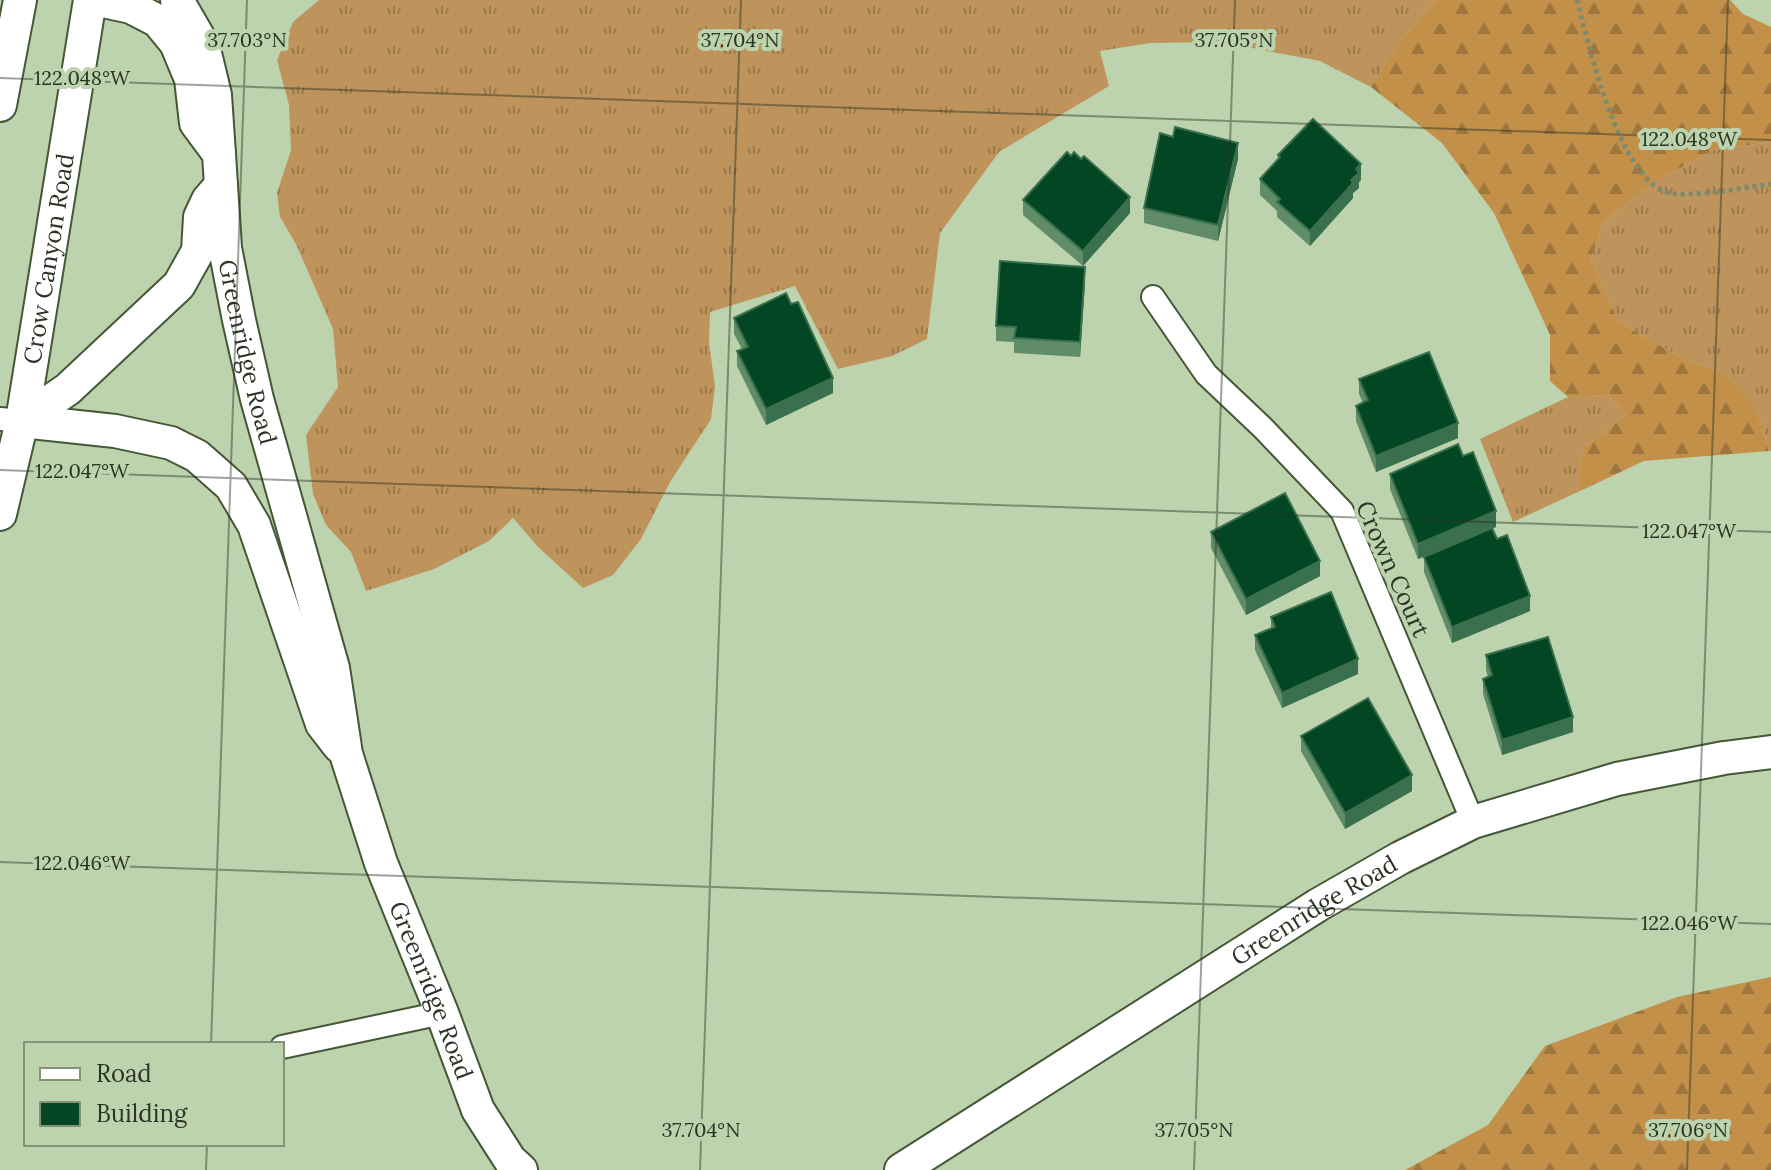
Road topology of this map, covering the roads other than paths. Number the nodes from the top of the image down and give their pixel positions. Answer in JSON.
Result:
{"nodes":[{"id":1,"x":20,"y":0,"type":"edge"},
{"id":2,"x":90,"y":0,"type":"edge"},
{"id":3,"x":99,"y":0,"type":"edge"},
{"id":4,"x":177,"y":0,"type":"edge"},
{"id":5,"x":0,"y":105,"type":"edge"},
{"id":6,"x":220,"y":170,"type":"junction"},
{"id":7,"x":1153,"y":297,"type":"dead end"},
{"id":8,"x":11,"y":420,"type":"edge"},
{"id":9,"x":0,"y":514,"type":"edge"},
{"id":10,"x":1771,"y":752,"type":"edge"},
{"id":11,"x":346,"y":754,"type":"junction"},
{"id":12,"x":1473,"y":822,"type":"junction"},
{"id":13,"x":442,"y":1013,"type":"junction"},
{"id":14,"x":284,"y":1047,"type":"edge"},
{"id":15,"x":521,"y":1170,"type":"edge"},
{"id":16,"x":901,"y":1170,"type":"edge"}],
"edges":[{"from":1,"to":5,"type":"street"},
{"from":2,"to":8,"type":"street","name":"Crow Canyon Road"},
{"from":3,"to":6,"type":"street"},
{"from":4,"to":6,"type":"street","name":"Greenridge Road"},
{"from":6,"to":8,"type":"street"},
{"from":6,"to":11,"type":"street","name":"Greenridge Road"},
{"from":7,"to":12,"type":"street","name":"Crown Court"},
{"from":8,"to":9,"type":"street","name":"Crow Canyon Road"},
{"from":8,"to":11,"type":"street","name":"Greenridge Road"},
{"from":10,"to":12,"type":"street","name":"Greenridge Road"},
{"from":11,"to":13,"type":"street","name":"Greenridge Road"},
{"from":12,"to":16,"type":"street","name":"Greenridge Road"},
{"from":13,"to":14,"type":"street"},
{"from":13,"to":15,"type":"street","name":"Greenridge Road"}]}
